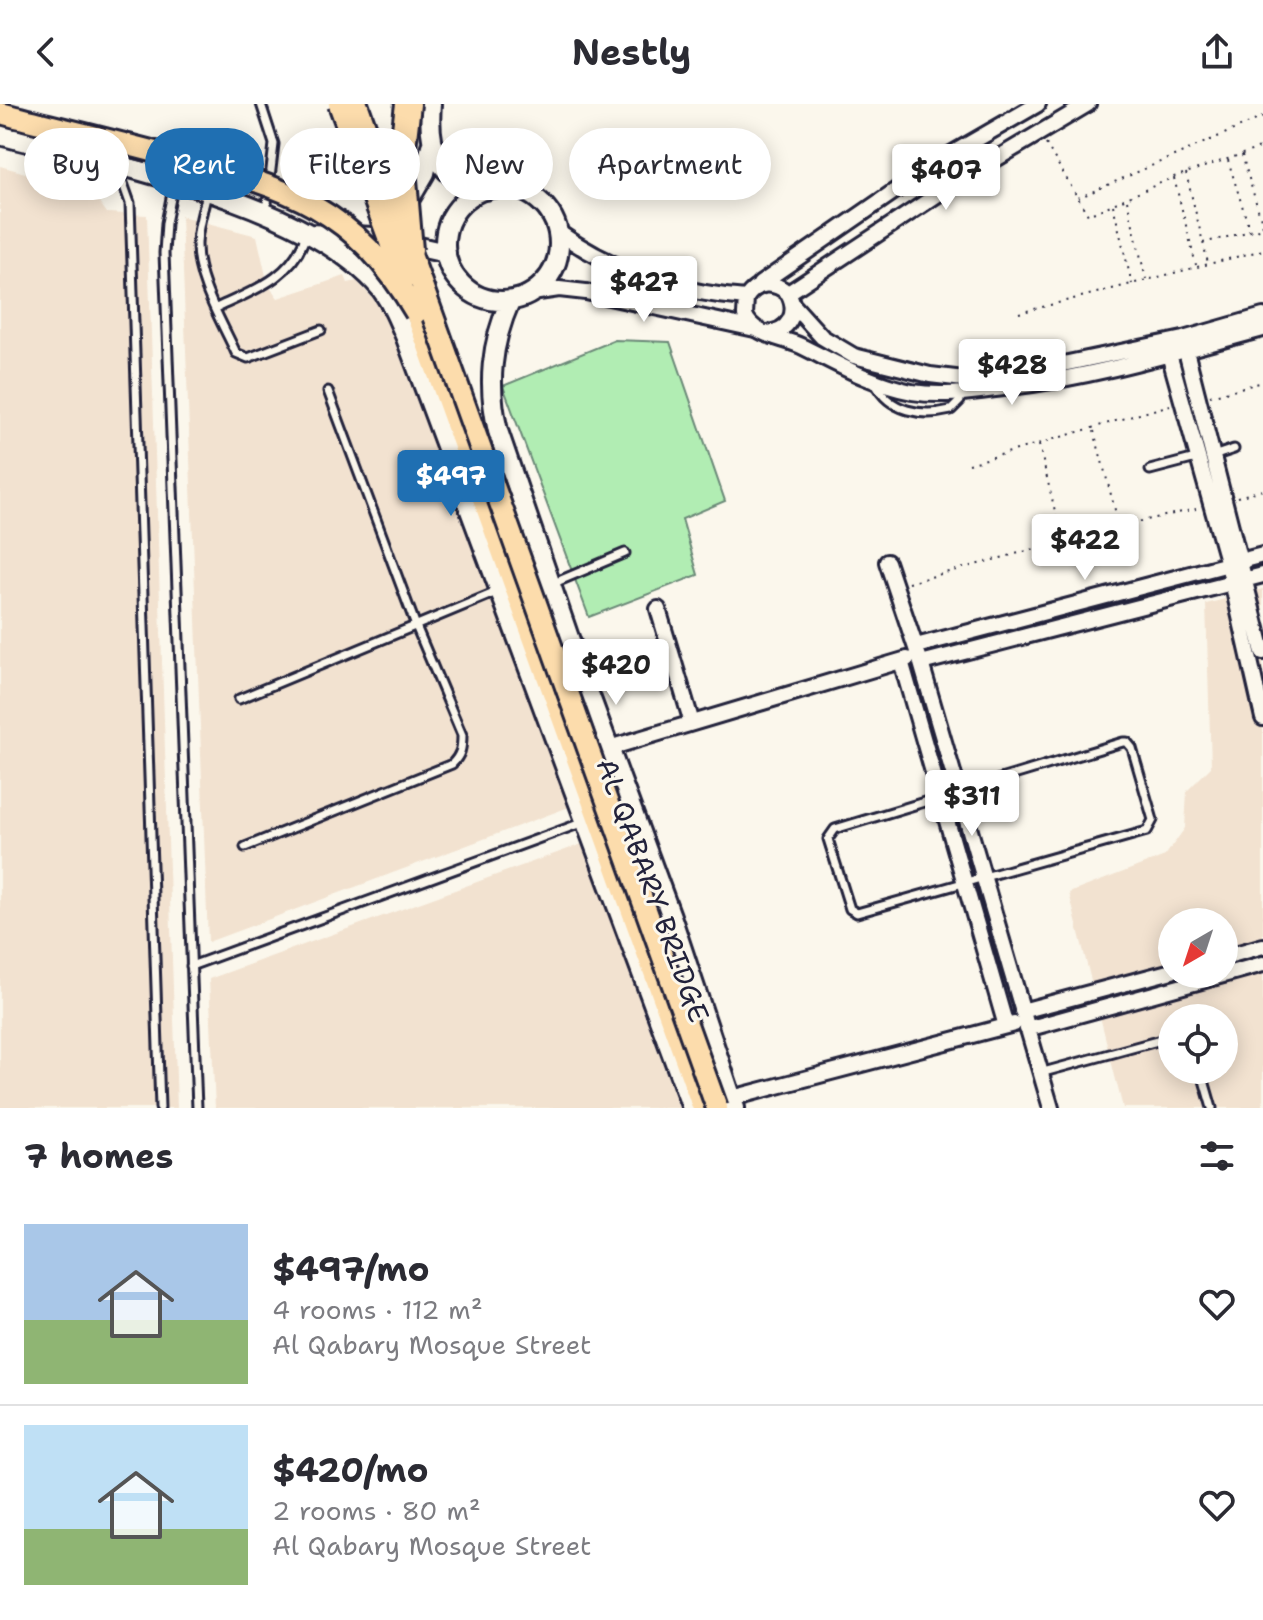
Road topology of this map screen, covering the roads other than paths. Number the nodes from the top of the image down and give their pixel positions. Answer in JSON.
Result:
{"nodes":[{"id":1,"x":261,"y":104,"type":"edge"},
{"id":2,"x":339,"y":104,"type":"edge"},
{"id":3,"x":357,"y":104,"type":"edge"},
{"id":4,"x":408,"y":104,"type":"edge"},
{"id":5,"x":431,"y":104,"type":"edge"},
{"id":6,"x":1038,"y":104,"type":"edge"},
{"id":7,"x":1088,"y":104,"type":"edge"},
{"id":8,"x":0,"y":113,"type":"edge"},
{"id":9,"x":0,"y":135,"type":"edge"},
{"id":10,"x":24,"y":141,"type":"edge"},
{"id":11,"x":431,"y":146,"type":"junction"},
{"id":12,"x":436,"y":153,"type":"edge"},
{"id":13,"x":934,"y":164,"type":"junction"},
{"id":14,"x":949,"y":187,"type":"junction"},
{"id":15,"x":129,"y":200,"type":"edge"},
{"id":16,"x":171,"y":200,"type":"edge"},
{"id":17,"x":205,"y":200,"type":"edge"},
{"id":18,"x":228,"y":200,"type":"edge"},
{"id":19,"x":468,"y":200,"type":"edge"},
{"id":20,"x":537,"y":200,"type":"edge"},
{"id":21,"x":266,"y":214,"type":"junction"},
{"id":22,"x":558,"y":232,"type":"junction"},
{"id":23,"x":306,"y":234,"type":"junction"},
{"id":24,"x":374,"y":237,"type":"junction"},
{"id":25,"x":410,"y":250,"type":"junction"},
{"id":26,"x":446,"y":253,"type":"junction"},
{"id":27,"x":759,"y":286,"type":"junction"},
{"id":28,"x":532,"y":293,"type":"junction"},
{"id":29,"x":746,"y":298,"type":"junction"},
{"id":30,"x":790,"y":299,"type":"junction"},
{"id":31,"x":510,"y":301,"type":"junction"},
{"id":32,"x":216,"y":308,"type":"junction"},
{"id":33,"x":416,"y":313,"type":"junction"},
{"id":34,"x":1263,"y":316,"type":"edge"},
{"id":35,"x":1263,"y":329,"type":"edge"},
{"id":36,"x":321,"y":330,"type":"dead end"},
{"id":37,"x":760,"y":331,"type":"junction"},
{"id":38,"x":1185,"y":345,"type":"junction"},
{"id":39,"x":1167,"y":348,"type":"junction"},
{"id":40,"x":328,"y":391,"type":"dead end"},
{"id":41,"x":1234,"y":449,"type":"dead end"},
{"id":42,"x":1213,"y":456,"type":"junction"},
{"id":43,"x":1196,"y":458,"type":"junction"},
{"id":44,"x":1150,"y":470,"type":"dead end"},
{"id":45,"x":625,"y":553,"type":"dead end"},
{"id":46,"x":1263,"y":555,"type":"edge"},
{"id":47,"x":887,"y":562,"type":"dead end"},
{"id":48,"x":1234,"y":563,"type":"junction"},
{"id":49,"x":1263,"y":575,"type":"edge"},
{"id":50,"x":1239,"y":581,"type":"junction"},
{"id":51,"x":552,"y":584,"type":"junction"},
{"id":52,"x":500,"y":591,"type":"junction"},
{"id":53,"x":658,"y":609,"type":"dead end"},
{"id":54,"x":416,"y":626,"type":"junction"},
{"id":55,"x":1263,"y":652,"type":"edge"},
{"id":56,"x":918,"y":655,"type":"junction"},
{"id":57,"x":901,"y":661,"type":"junction"},
{"id":58,"x":239,"y":699,"type":"dead end"},
{"id":59,"x":1263,"y":718,"type":"edge"},
{"id":60,"x":692,"y":723,"type":"junction"},
{"id":61,"x":609,"y":748,"type":"junction"},
{"id":62,"x":957,"y":792,"type":"junction"},
{"id":63,"x":940,"y":797,"type":"junction"},
{"id":64,"x":586,"y":822,"type":"junction"},
{"id":65,"x":245,"y":847,"type":"dead end"},
{"id":66,"x":982,"y":878,"type":"junction"},
{"id":67,"x":965,"y":883,"type":"junction"},
{"id":68,"x":1263,"y":946,"type":"edge"},
{"id":69,"x":1238,"y":953,"type":"edge"},
{"id":70,"x":1263,"y":964,"type":"edge"},
{"id":71,"x":191,"y":966,"type":"junction"},
{"id":72,"x":1158,"y":976,"type":"edge"},
{"id":73,"x":1025,"y":1020,"type":"junction"},
{"id":74,"x":1006,"y":1026,"type":"junction"},
{"id":75,"x":1158,"y":1041,"type":"edge"},
{"id":76,"x":1040,"y":1073,"type":"junction"},
{"id":77,"x":1205,"y":1084,"type":"edge"},
{"id":78,"x":728,"y":1105,"type":"edge"},
{"id":79,"x":160,"y":1108,"type":"edge"},
{"id":80,"x":197,"y":1108,"type":"edge"},
{"id":81,"x":692,"y":1108,"type":"edge"},
{"id":82,"x":703,"y":1108,"type":"edge"},
{"id":83,"x":1051,"y":1108,"type":"edge"},
{"id":84,"x":1212,"y":1108,"type":"edge"}],
"edges":[{"from":1,"to":21,"type":"lane"},
{"from":2,"to":33,"type":"main road","name":"AL QABARY BRIDGE","bridge":true},
{"from":3,"to":25,"type":"main road","name":"AL QABARY BRIDGE","bridge":true},
{"from":4,"to":25,"type":"highway","bridge":true},
{"from":5,"to":11,"type":"street"},
{"from":6,"to":13,"type":"street"},
{"from":7,"to":14,"type":"street"},
{"from":8,"to":33,"type":"main road","bridge":true},
{"from":9,"to":10,"type":"street"},
{"from":11,"to":12,"type":"street"},
{"from":11,"to":24,"type":"street"},
{"from":13,"to":14,"type":"street"},
{"from":13,"to":27,"type":"street"},
{"from":14,"to":30,"type":"street"},
{"from":15,"to":79,"type":"lane"},
{"from":16,"to":71,"type":"lane"},
{"from":17,"to":32,"type":"lane"},
{"from":18,"to":21,"type":"street"},
{"from":19,"to":26,"type":"street"},
{"from":20,"to":22,"type":"street"},
{"from":21,"to":23,"type":"street"},
{"from":22,"to":28,"type":"street"},
{"from":22,"to":29,"type":"street"},
{"from":23,"to":24,"type":"street"},
{"from":23,"to":32,"type":"lane"},
{"from":23,"to":52,"type":"street"},
{"from":24,"to":26,"type":"street"},
{"from":25,"to":78,"type":"main road","name":"AL QABARY BRIDGE","bridge":true},
{"from":26,"to":31,"type":"street"},
{"from":27,"to":29,"type":"street"},
{"from":27,"to":30,"type":"street"},
{"from":28,"to":31,"type":"street"},
{"from":28,"to":37,"type":"street"},
{"from":29,"to":37,"type":"street"},
{"from":30,"to":37,"type":"street"},
{"from":30,"to":39,"type":"street"},
{"from":31,"to":51,"type":"street"},
{"from":32,"to":36,"type":"lane"},
{"from":33,"to":82,"type":"main road","name":"AL QABARY BRIDGE"},
{"from":34,"to":38,"type":"street"},
{"from":35,"to":38,"type":"street"},
{"from":37,"to":39,"type":"street"},
{"from":38,"to":39,"type":"street"},
{"from":38,"to":42,"type":"street"},
{"from":39,"to":43,"type":"street"},
{"from":40,"to":54,"type":"lane"},
{"from":41,"to":42,"type":"lane"},
{"from":42,"to":48,"type":"street"},
{"from":43,"to":44,"type":"lane"},
{"from":43,"to":48,"type":"street"},
{"from":45,"to":51,"type":"lane"},
{"from":46,"to":48,"type":"street"},
{"from":47,"to":56,"type":"street"},
{"from":48,"to":50,"type":"street"},
{"from":48,"to":56,"type":"street"},
{"from":49,"to":50,"type":"street"},
{"from":50,"to":55,"type":"street"},
{"from":50,"to":56,"type":"street"},
{"from":50,"to":59,"type":"street"},
{"from":51,"to":61,"type":"street"},
{"from":52,"to":54,"type":"lane"},
{"from":52,"to":64,"type":"street"},
{"from":53,"to":60,"type":"street"},
{"from":54,"to":58,"type":"lane"},
{"from":54,"to":65,"type":"lane"},
{"from":56,"to":57,"type":"street"},
{"from":56,"to":62,"type":"street"},
{"from":57,"to":60,"type":"street"},
{"from":57,"to":63,"type":"street"},
{"from":60,"to":61,"type":"street"},
{"from":61,"to":78,"type":"street"},
{"from":62,"to":63,"type":"lane"},
{"from":62,"to":66,"type":"street"},
{"from":62,"to":66,"type":"lane"},
{"from":63,"to":67,"type":"street"},
{"from":63,"to":67,"type":"lane"},
{"from":64,"to":71,"type":"lane"},
{"from":64,"to":81,"type":"street"},
{"from":66,"to":67,"type":"lane"},
{"from":66,"to":73,"type":"street"},
{"from":67,"to":74,"type":"street"},
{"from":68,"to":69,"type":"street"},
{"from":70,"to":73,"type":"street"},
{"from":71,"to":80,"type":"lane"},
{"from":72,"to":73,"type":"street"},
{"from":73,"to":74,"type":"street"},
{"from":73,"to":76,"type":"street"},
{"from":74,"to":78,"type":"street"},
{"from":75,"to":76,"type":"lane"},
{"from":76,"to":83,"type":"street"},
{"from":77,"to":84,"type":"lane"}]}
